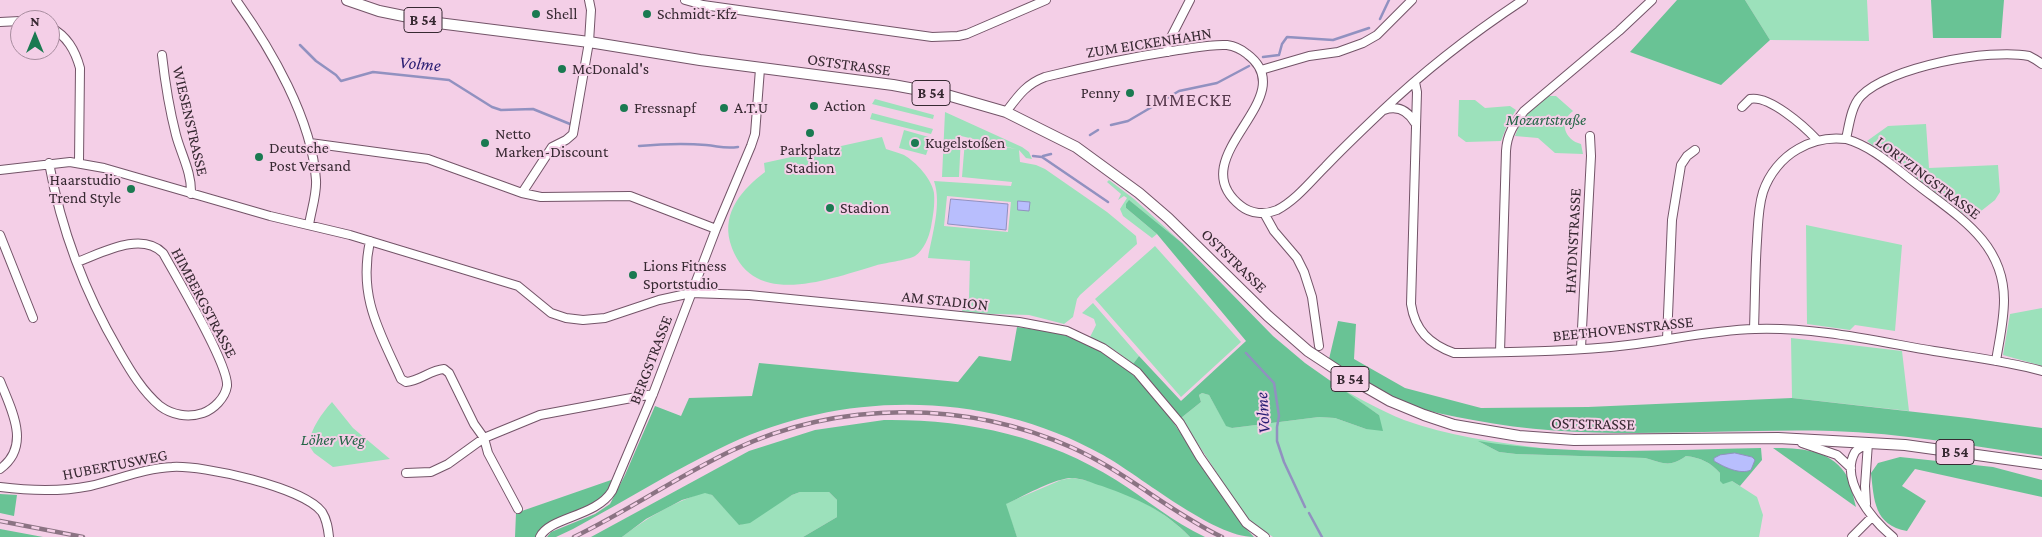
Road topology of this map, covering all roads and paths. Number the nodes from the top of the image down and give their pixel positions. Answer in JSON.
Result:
{"nodes":[{"id":1,"x":236,"y":0,"type":"edge"},
{"id":2,"x":347,"y":0,"type":"edge"},
{"id":3,"x":589,"y":0,"type":"edge"},
{"id":4,"x":685,"y":0,"type":"edge"},
{"id":5,"x":1046,"y":0,"type":"edge"},
{"id":6,"x":1190,"y":0,"type":"edge"},
{"id":7,"x":1412,"y":0,"type":"edge"},
{"id":8,"x":1523,"y":0,"type":"edge"},
{"id":9,"x":1652,"y":0,"type":"edge"},
{"id":10,"x":60,"y":33,"type":"edge"},
{"id":11,"x":589,"y":42,"type":"junction"},
{"id":12,"x":1168,"y":52,"type":"junction"},
{"id":13,"x":162,"y":55,"type":"dead end"},
{"id":14,"x":2042,"y":64,"type":"edge"},
{"id":15,"x":760,"y":69,"type":"junction"},
{"id":16,"x":1261,"y":70,"type":"junction"},
{"id":17,"x":1415,"y":82,"type":"junction"},
{"id":18,"x":1742,"y":106,"type":"dead end"},
{"id":19,"x":1382,"y":110,"type":"junction"},
{"id":20,"x":1006,"y":112,"type":"junction"},
{"id":21,"x":1415,"y":122,"type":"junction"},
{"id":22,"x":1590,"y":136,"type":"dead end"},
{"id":23,"x":1817,"y":140,"type":"junction"},
{"id":24,"x":1846,"y":140,"type":"junction"},
{"id":25,"x":310,"y":142,"type":"junction"},
{"id":26,"x":1695,"y":150,"type":"dead end"},
{"id":27,"x":79,"y":162,"type":"junction"},
{"id":28,"x":48,"y":163,"type":"junction"},
{"id":29,"x":0,"y":170,"type":"edge"},
{"id":30,"x":522,"y":192,"type":"junction"},
{"id":31,"x":191,"y":194,"type":"junction"},
{"id":32,"x":1264,"y":213,"type":"junction"},
{"id":33,"x":309,"y":225,"type":"junction"},
{"id":34,"x":716,"y":229,"type":"junction"},
{"id":35,"x":0,"y":235,"type":"edge"},
{"id":36,"x":370,"y":241,"type":"junction"},
{"id":37,"x":77,"y":262,"type":"junction"},
{"id":38,"x":691,"y":293,"type":"junction"},
{"id":39,"x":32,"y":318,"type":"dead end"},
{"id":40,"x":1754,"y":329,"type":"junction"},
{"id":41,"x":1667,"y":339,"type":"junction"},
{"id":42,"x":1319,"y":346,"type":"dead end"},
{"id":43,"x":1581,"y":348,"type":"junction"},
{"id":44,"x":1500,"y":352,"type":"junction"},
{"id":45,"x":1996,"y":361,"type":"junction"},
{"id":46,"x":2042,"y":371,"type":"edge"},
{"id":47,"x":0,"y":381,"type":"edge"},
{"id":48,"x":653,"y":394,"type":"junction"},
{"id":49,"x":484,"y":438,"type":"junction"},
{"id":50,"x":1778,"y":438,"type":"junction"},
{"id":51,"x":1868,"y":443,"type":"junction"},
{"id":52,"x":2042,"y":464,"type":"edge"},
{"id":53,"x":1851,"y":468,"type":"junction"},
{"id":54,"x":0,"y":469,"type":"edge"},
{"id":55,"x":406,"y":472,"type":"dead end"},
{"id":56,"x":0,"y":487,"type":"edge"},
{"id":57,"x":1866,"y":508,"type":"junction"},
{"id":58,"x":518,"y":509,"type":"dead end"},
{"id":59,"x":1872,"y":518,"type":"junction"},
{"id":60,"x":329,"y":537,"type":"edge"},
{"id":61,"x":540,"y":537,"type":"edge"},
{"id":62,"x":1265,"y":537,"type":"edge"},
{"id":63,"x":1852,"y":537,"type":"edge"},
{"id":64,"x":1893,"y":537,"type":"edge"}],
"edges":[{"from":1,"to":25,"type":"street"},
{"from":2,"to":11,"type":"main road","name":"OSTSTRASSE","number":"B 54"},
{"from":3,"to":11,"type":"street"},
{"from":4,"to":5,"type":"street"},
{"from":6,"to":12,"type":"street"},
{"from":7,"to":16,"type":"street"},
{"from":8,"to":17,"type":"street"},
{"from":9,"to":44,"type":"street"},
{"from":10,"to":27,"type":"street"},
{"from":11,"to":15,"type":"main road","name":"OSTSTRASSE","number":"B 54"},
{"from":11,"to":30,"type":"street"},
{"from":12,"to":16,"type":"street","name":"ZUM EICKENHAHN"},
{"from":12,"to":20,"type":"street","name":"ZUM EICKENHAHN"},
{"from":13,"to":31,"type":"street","name":"WIESENSTRASSE"},
{"from":14,"to":24,"type":"street"},
{"from":15,"to":20,"type":"main road","name":"OSTSTRASSE","number":"B 54"},
{"from":15,"to":34,"type":"street","name":"BERGSTRASSE"},
{"from":16,"to":32,"type":"street"},
{"from":17,"to":19,"type":"street"},
{"from":17,"to":21,"type":"street","name":"BEETHOVENSTRASSE"},
{"from":18,"to":23,"type":"street"},
{"from":19,"to":21,"type":"street"},
{"from":19,"to":32,"type":"street"},
{"from":20,"to":50,"type":"main road","name":"OSTSTRASSE","number":"B 54"},
{"from":21,"to":44,"type":"street","name":"BEETHOVENSTRASSE"},
{"from":22,"to":43,"type":"street","name":"HAYDNSTRASSE"},
{"from":23,"to":24,"type":"street"},
{"from":23,"to":40,"type":"street"},
{"from":24,"to":45,"type":"street","name":"LORTZINGSTRASSE"},
{"from":25,"to":30,"type":"street"},
{"from":25,"to":33,"type":"street"},
{"from":26,"to":41,"type":"street"},
{"from":27,"to":28,"type":"street"},
{"from":27,"to":31,"type":"street"},
{"from":28,"to":29,"type":"street"},
{"from":28,"to":37,"type":"street","name":"HIMBERGSTRASSE"},
{"from":30,"to":34,"type":"street"},
{"from":31,"to":33,"type":"street"},
{"from":32,"to":42,"type":"street"},
{"from":33,"to":36,"type":"street"},
{"from":34,"to":38,"type":"street","name":"BERGSTRASSE"},
{"from":35,"to":39,"type":"street"},
{"from":36,"to":38,"type":"street"},
{"from":36,"to":49,"type":"street"},
{"from":37,"to":37,"type":"street","name":"HIMBERGSTRASSE"},
{"from":38,"to":48,"type":"street","name":"BERGSTRASSE"},
{"from":38,"to":62,"type":"street","name":"AM STADION"},
{"from":40,"to":41,"type":"street","name":"BEETHOVENSTRASSE"},
{"from":40,"to":45,"type":"street","name":"BEETHOVENSTRASSE"},
{"from":41,"to":43,"type":"street","name":"BEETHOVENSTRASSE"},
{"from":43,"to":44,"type":"street","name":"BEETHOVENSTRASSE"},
{"from":45,"to":46,"type":"street","name":"BEETHOVENSTRASSE"},
{"from":47,"to":54,"type":"street"},
{"from":48,"to":49,"type":"street"},
{"from":48,"to":61,"type":"street","name":"BERGSTRASSE"},
{"from":49,"to":55,"type":"street"},
{"from":49,"to":58,"type":"street"},
{"from":50,"to":51,"type":"main road","name":"OSTSTRASSE","number":"B 54"},
{"from":50,"to":53,"type":"street"},
{"from":51,"to":52,"type":"main road","number":"B 54"},
{"from":51,"to":53,"type":"street"},
{"from":51,"to":57,"type":"street"},
{"from":53,"to":57,"type":"street"},
{"from":56,"to":60,"type":"street","name":"HUBERTUSWEG"},
{"from":57,"to":59,"type":"street"},
{"from":59,"to":63,"type":"street"},
{"from":59,"to":64,"type":"street"}]}
